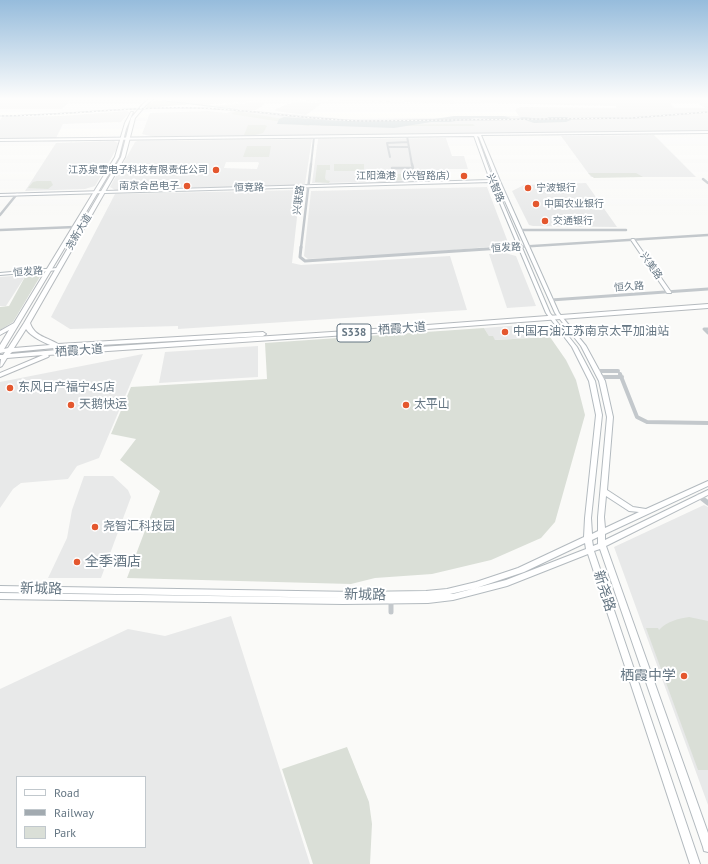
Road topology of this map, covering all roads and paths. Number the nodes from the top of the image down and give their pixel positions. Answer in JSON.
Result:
{"nodes":[{"id":1,"x":186,"y":138,"type":"edge"},
{"id":2,"x":190,"y":138,"type":"edge"},
{"id":3,"x":314,"y":138,"type":"edge"},
{"id":4,"x":407,"y":138,"type":"edge"},
{"id":5,"x":478,"y":138,"type":"edge"},
{"id":6,"x":479,"y":138,"type":"edge"},
{"id":7,"x":126,"y":139,"type":"junction"},
{"id":8,"x":0,"y":141,"type":"edge"},
{"id":9,"x":408,"y":142,"type":"junction"},
{"id":10,"x":388,"y":147,"type":"junction"},
{"id":11,"x":408,"y":147,"type":"junction"},
{"id":12,"x":390,"y":157,"type":"dead end"},
{"id":13,"x":392,"y":168,"type":"dead end"},
{"id":14,"x":704,"y":179,"type":"dead end"},
{"id":15,"x":492,"y":181,"type":"junction"},
{"id":16,"x":498,"y":181,"type":"junction"},
{"id":17,"x":708,"y":183,"type":"edge"},
{"id":18,"x":308,"y":187,"type":"junction"},
{"id":19,"x":96,"y":192,"type":"junction"},
{"id":20,"x":102,"y":192,"type":"junction"},
{"id":21,"x":17,"y":194,"type":"junction"},
{"id":22,"x":0,"y":195,"type":"edge"},
{"id":23,"x":0,"y":215,"type":"edge"},
{"id":24,"x":75,"y":226,"type":"junction"},
{"id":25,"x":0,"y":230,"type":"edge"},
{"id":26,"x":520,"y":230,"type":"junction"},
{"id":27,"x":626,"y":230,"type":"dead end"},
{"id":28,"x":708,"y":235,"type":"edge"},
{"id":29,"x":633,"y":240,"type":"junction"},
{"id":30,"x":520,"y":247,"type":"junction"},
{"id":31,"x":528,"y":247,"type":"junction"},
{"id":32,"x":305,"y":261,"type":"joint"},
{"id":33,"x":48,"y":270,"type":"junction"},
{"id":34,"x":57,"y":270,"type":"junction"},
{"id":35,"x":0,"y":274,"type":"edge"},
{"id":36,"x":708,"y":289,"type":"edge"},
{"id":37,"x":669,"y":292,"type":"junction"},
{"id":38,"x":551,"y":300,"type":"junction"},
{"id":39,"x":708,"y":302,"type":"edge"},
{"id":40,"x":708,"y":306,"type":"edge"},
{"id":41,"x":554,"y":315,"type":"junction"},
{"id":42,"x":16,"y":323,"type":"junction"},
{"id":43,"x":27,"y":323,"type":"junction"},
{"id":44,"x":708,"y":329,"type":"edge"},
{"id":45,"x":0,"y":333,"type":"edge"},
{"id":46,"x":708,"y":333,"type":"edge"},
{"id":47,"x":65,"y":344,"type":"junction"},
{"id":48,"x":0,"y":350,"type":"edge"},
{"id":49,"x":11,"y":350,"type":"junction"},
{"id":50,"x":69,"y":351,"type":"junction"},
{"id":51,"x":3,"y":357,"type":"edge"},
{"id":52,"x":0,"y":365,"type":"edge"},
{"id":53,"x":598,"y":374,"type":"junction"},
{"id":54,"x":620,"y":374,"type":"junction"},
{"id":55,"x":0,"y":375,"type":"edge"},
{"id":56,"x":708,"y":423,"type":"edge"},
{"id":57,"x":708,"y":483,"type":"edge"},
{"id":58,"x":604,"y":491,"type":"junction"},
{"id":59,"x":708,"y":492,"type":"edge"},
{"id":60,"x":699,"y":496,"type":"junction"},
{"id":61,"x":708,"y":503,"type":"edge"},
{"id":62,"x":647,"y":511,"type":"junction"},
{"id":63,"x":601,"y":532,"type":"junction"},
{"id":64,"x":588,"y":538,"type":"junction"},
{"id":65,"x":602,"y":545,"type":"junction"},
{"id":66,"x":590,"y":550,"type":"junction"},
{"id":67,"x":0,"y":589,"type":"edge"},
{"id":68,"x":0,"y":596,"type":"edge"},
{"id":69,"x":391,"y":601,"type":"junction"},
{"id":70,"x":391,"y":612,"type":"dead end"},
{"id":71,"x":708,"y":847,"type":"edge"},
{"id":72,"x":696,"y":864,"type":"edge"}],
"edges":[{"from":1,"to":7,"type":"main road"},
{"from":2,"to":7,"type":"main road"},
{"from":3,"to":18,"type":"street","name":"兴联路"},
{"from":4,"to":9,"type":"street"},
{"from":5,"to":15,"type":"main road","name":"兴智路"},
{"from":6,"to":16,"type":"main road","name":"兴智路"},
{"from":7,"to":8,"type":"main road"},
{"from":7,"to":19,"type":"main road","name":"尧新大道"},
{"from":7,"to":20,"type":"main road","name":"尧新大道"},
{"from":9,"to":10,"type":"street"},
{"from":9,"to":11,"type":"street"},
{"from":10,"to":11,"type":"street"},
{"from":10,"to":12,"type":"street"},
{"from":11,"to":13,"type":"street"},
{"from":14,"to":17,"type":"street"},
{"from":15,"to":16,"type":"main road","name":"恒竞路"},
{"from":15,"to":18,"type":"main road","name":"恒竞路"},
{"from":15,"to":30,"type":"main road","name":"兴智路"},
{"from":16,"to":26,"type":"main road","name":"兴智路"},
{"from":18,"to":20,"type":"main road","name":"恒竞路"},
{"from":18,"to":32,"type":"street","name":"兴联路"},
{"from":19,"to":20,"type":"main road","name":"恒竞路"},
{"from":19,"to":21,"type":"main road","name":"恒竞路"},
{"from":19,"to":24,"type":"main road","name":"尧新大道"},
{"from":20,"to":34,"type":"main road","name":"尧新大道"},
{"from":21,"to":22,"type":"main road","name":"恒竞路"},
{"from":21,"to":23,"type":"street"},
{"from":24,"to":25,"type":"street"},
{"from":24,"to":33,"type":"main road","name":"尧新大道"},
{"from":26,"to":27,"type":"street","name":"恒发路"},
{"from":26,"to":31,"type":"main road","name":"兴智路"},
{"from":28,"to":29,"type":"street","name":"恒发路"},
{"from":29,"to":31,"type":"street","name":"恒发路"},
{"from":29,"to":37,"type":"main road","name":"兴美路"},
{"from":30,"to":31,"type":"street","name":"恒发路"},
{"from":30,"to":32,"type":"street","name":"恒发路"},
{"from":30,"to":41,"type":"main road","name":"兴智路"},
{"from":31,"to":38,"type":"main road","name":"兴智路"},
{"from":33,"to":34,"type":"main road","name":"恒发路"},
{"from":33,"to":35,"type":"main road","name":"恒发路"},
{"from":33,"to":42,"type":"main road","name":"尧新大道"},
{"from":34,"to":43,"type":"main road","name":"尧新大道"},
{"from":36,"to":37,"type":"street","name":"恒久路"},
{"from":37,"to":38,"type":"street","name":"恒久路"},
{"from":38,"to":41,"type":"main road","name":"兴智路"},
{"from":39,"to":41,"type":"main road","name":"栖霞大道","number":"S338"},
{"from":40,"to":41,"type":"main road","name":"栖霞大道","number":"S338"},
{"from":41,"to":47,"type":"main road","name":"栖霞大道","number":"S338"},
{"from":41,"to":50,"type":"main road","name":"栖霞大道","number":"S338"},
{"from":41,"to":53,"type":"main road","name":"新尧路"},
{"from":41,"to":64,"type":"main road","name":"新尧路"},
{"from":42,"to":45,"type":"main road"},
{"from":42,"to":48,"type":"main road","name":"尧新大道"},
{"from":43,"to":47,"type":"main road"},
{"from":43,"to":49,"type":"main road","name":"尧新大道"},
{"from":44,"to":46,"type":"street"},
{"from":47,"to":49,"type":"main road","name":"栖霞大道","number":"S338"},
{"from":48,"to":49,"type":"main road","name":"栖霞大道","number":"S338"},
{"from":49,"to":51,"type":"main road","name":"尧新大道"},
{"from":50,"to":51,"type":"main road","name":"栖霞大道","number":"S338"},
{"from":50,"to":55,"type":"main road"},
{"from":51,"to":52,"type":"main road","name":"尧新大道"},
{"from":53,"to":54,"type":"street"},
{"from":53,"to":54,"type":"street"},
{"from":53,"to":58,"type":"main road","name":"新尧路"},
{"from":54,"to":56,"type":"street"},
{"from":57,"to":62,"type":"main road","name":"新城路"},
{"from":58,"to":62,"type":"main road"},
{"from":58,"to":63,"type":"main road","name":"新尧路"},
{"from":59,"to":60,"type":"main road","name":"新城路"},
{"from":60,"to":61,"type":"street"},
{"from":60,"to":65,"type":"main road","name":"新城路"},
{"from":62,"to":63,"type":"main road","name":"新城路"},
{"from":63,"to":64,"type":"main road","name":"新城路"},
{"from":63,"to":65,"type":"main road","name":"新尧路"},
{"from":64,"to":66,"type":"main road","name":"新尧路"},
{"from":64,"to":67,"type":"main road","name":"新城路"},
{"from":65,"to":66,"type":"main road","name":"新城路"},
{"from":65,"to":71,"type":"main road","name":"新尧路"},
{"from":66,"to":69,"type":"main road","name":"新城路"},
{"from":66,"to":72,"type":"main road","name":"新尧路"},
{"from":68,"to":69,"type":"main road","name":"新城路"},
{"from":69,"to":70,"type":"street"}]}
